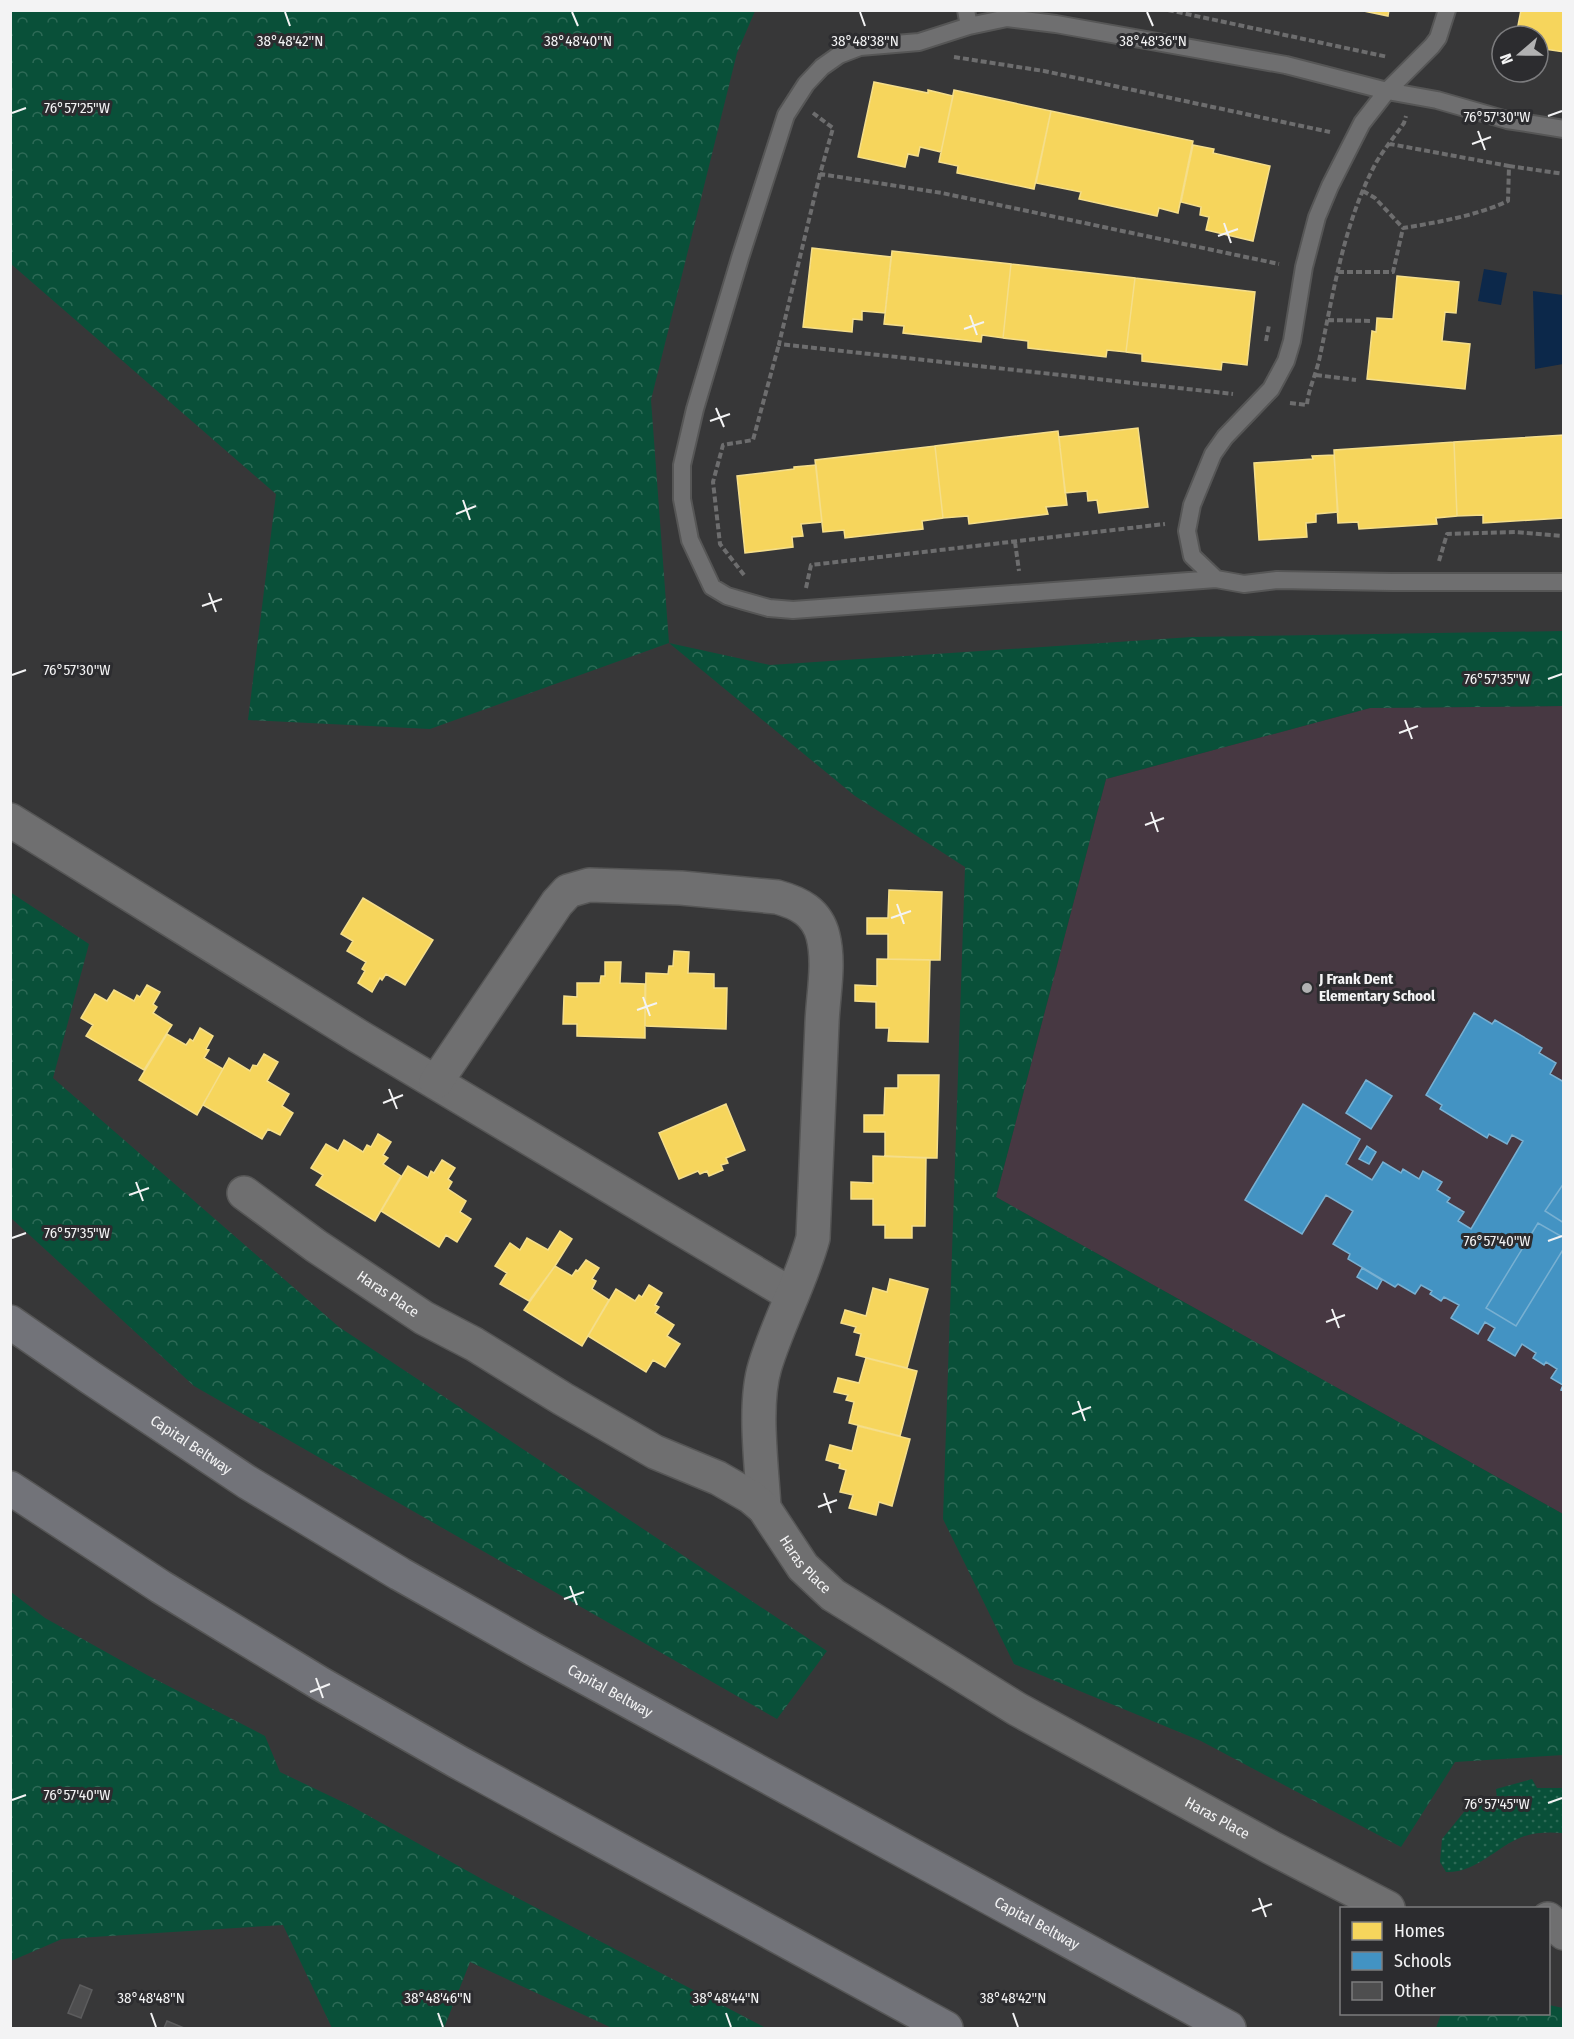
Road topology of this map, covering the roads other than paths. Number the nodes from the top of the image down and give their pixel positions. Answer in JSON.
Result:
{"nodes":[{"id":1,"x":1447,"y":10,"type":"edge"},
{"id":2,"x":967,"y":18,"type":"edge"},
{"id":3,"x":1387,"y":91,"type":"junction"},
{"id":4,"x":1563,"y":129,"type":"edge"},
{"id":5,"x":1216,"y":579,"type":"junction"},
{"id":6,"x":1563,"y":582,"type":"edge"},
{"id":7,"x":10,"y":820,"type":"edge"},
{"id":8,"x":436,"y":1082,"type":"junction"},
{"id":9,"x":244,"y":1193,"type":"dead end"},
{"id":10,"x":792,"y":1295,"type":"junction"},
{"id":11,"x":10,"y":1322,"type":"edge"},
{"id":12,"x":10,"y":1488,"type":"edge"},
{"id":13,"x":764,"y":1508,"type":"junction"},
{"id":14,"x":690,"y":1889,"type":"junction"},
{"id":15,"x":1386,"y":1907,"type":"edge"},
{"id":16,"x":1550,"y":1920,"type":"edge"},
{"id":17,"x":1563,"y":1933,"type":"edge"},
{"id":18,"x":921,"y":2028,"type":"edge"},
{"id":19,"x":946,"y":2028,"type":"edge"},
{"id":20,"x":1229,"y":2028,"type":"edge"}],
"edges":[{"from":1,"to":3,"type":"lane"},
{"from":2,"to":3,"type":"lane"},
{"from":2,"to":5,"type":"lane"},
{"from":3,"to":4,"type":"lane"},
{"from":3,"to":5,"type":"lane"},
{"from":5,"to":6,"type":"lane"},
{"from":7,"to":8,"type":"street"},
{"from":8,"to":10,"type":"street"},
{"from":8,"to":10,"type":"street"},
{"from":9,"to":13,"type":"street","name":"Haras Place"},
{"from":10,"to":13,"type":"street"},
{"from":11,"to":20,"type":"highway","name":"Capital Beltway"},
{"from":12,"to":14,"type":"highway"},
{"from":13,"to":15,"type":"street","name":"Haras Place"},
{"from":14,"to":18,"type":"highway"},
{"from":14,"to":19,"type":"highway"},
{"from":16,"to":17,"type":"street"}]}
